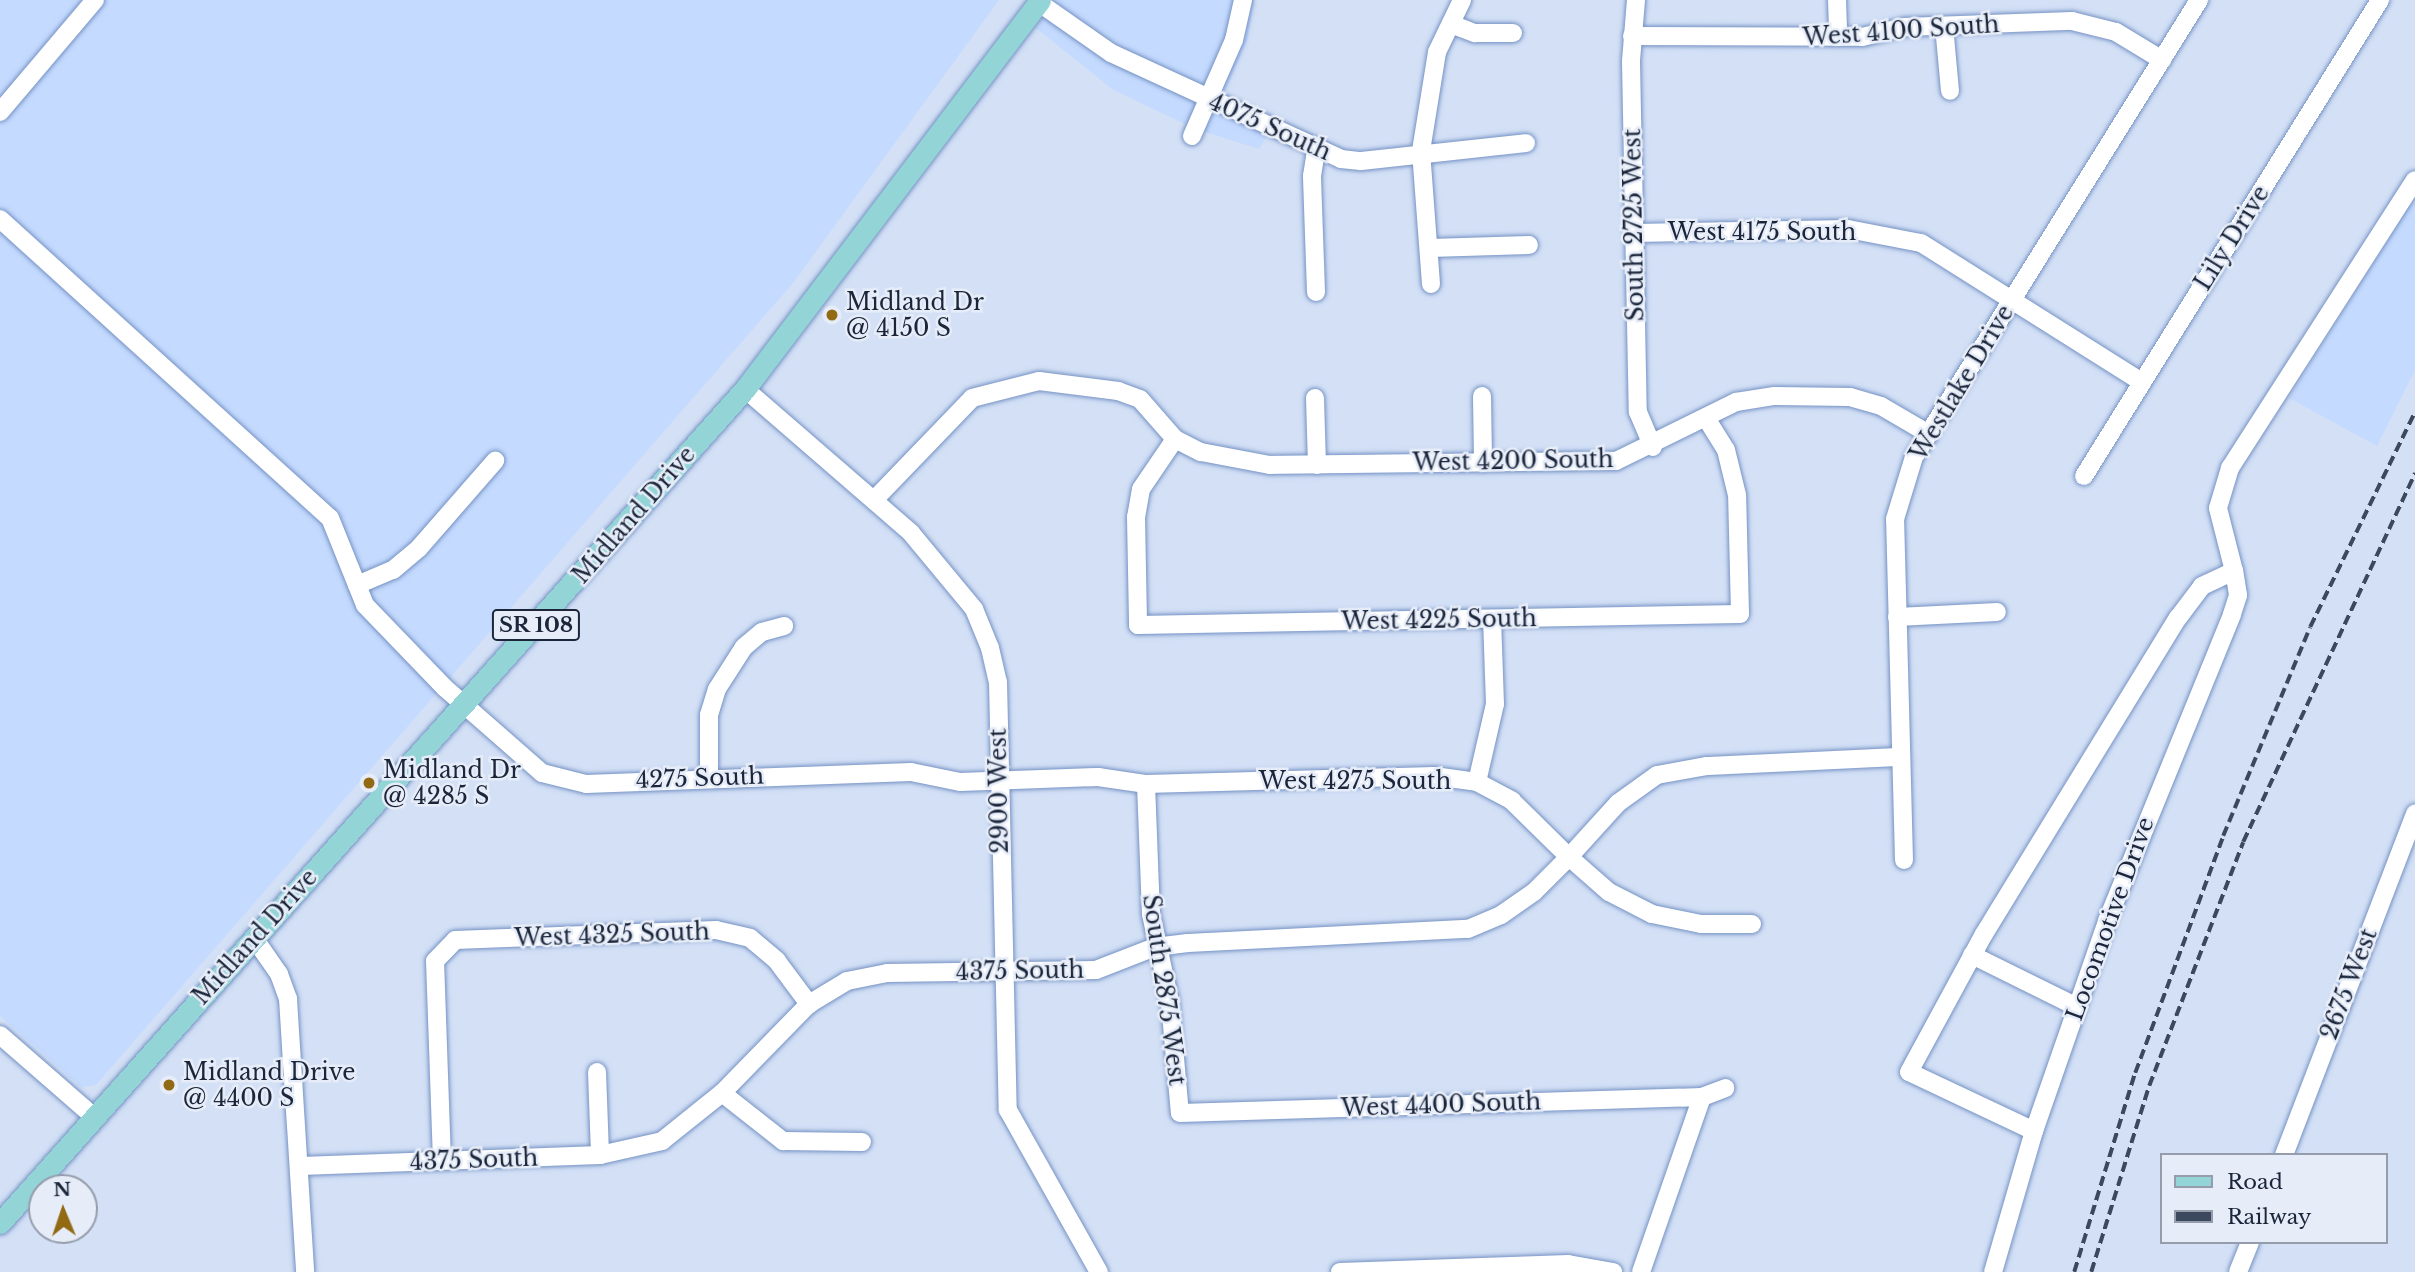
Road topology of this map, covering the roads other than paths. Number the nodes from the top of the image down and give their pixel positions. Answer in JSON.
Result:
{"nodes":[{"id":1,"x":95,"y":0,"type":"edge"},
{"id":2,"x":1243,"y":0,"type":"edge"},
{"id":3,"x":1461,"y":0,"type":"edge"},
{"id":4,"x":1636,"y":0,"type":"edge"},
{"id":5,"x":1837,"y":0,"type":"edge"},
{"id":6,"x":2199,"y":0,"type":"edge"},
{"id":7,"x":2380,"y":0,"type":"edge"},
{"id":8,"x":1039,"y":1,"type":"edge"},
{"id":9,"x":1451,"y":24,"type":"junction"},
{"id":10,"x":1944,"y":26,"type":"junction"},
{"id":11,"x":1513,"y":33,"type":"dead end"},
{"id":12,"x":1632,"y":36,"type":"junction"},
{"id":13,"x":1838,"y":37,"type":"junction"},
{"id":14,"x":2162,"y":60,"type":"junction"},
{"id":15,"x":1950,"y":91,"type":"dead end"},
{"id":16,"x":1209,"y":100,"type":"junction"},
{"id":17,"x":0,"y":112,"type":"edge"},
{"id":18,"x":1192,"y":136,"type":"dead end"},
{"id":19,"x":1526,"y":143,"type":"dead end"},
{"id":20,"x":1316,"y":150,"type":"junction"},
{"id":21,"x":1421,"y":151,"type":"junction"},
{"id":22,"x":2415,"y":180,"type":"edge"},
{"id":23,"x":0,"y":219,"type":"edge"},
{"id":24,"x":1634,"y":233,"type":"junction"},
{"id":25,"x":1529,"y":245,"type":"dead end"},
{"id":26,"x":1430,"y":248,"type":"junction"},
{"id":27,"x":1431,"y":284,"type":"dead end"},
{"id":28,"x":1316,"y":292,"type":"dead end"},
{"id":29,"x":2011,"y":301,"type":"junction"},
{"id":30,"x":2142,"y":382,"type":"junction"},
{"id":31,"x":745,"y":389,"type":"junction"},
{"id":32,"x":1482,"y":396,"type":"dead end"},
{"id":33,"x":1315,"y":398,"type":"dead end"},
{"id":34,"x":1706,"y":418,"type":"junction"},
{"id":35,"x":1928,"y":434,"type":"junction"},
{"id":36,"x":1175,"y":439,"type":"junction"},
{"id":37,"x":1653,"y":447,"type":"junction"},
{"id":38,"x":495,"y":461,"type":"dead end"},
{"id":39,"x":1483,"y":463,"type":"junction"},
{"id":40,"x":1317,"y":465,"type":"junction"},
{"id":41,"x":2084,"y":476,"type":"dead end"},
{"id":42,"x":874,"y":500,"type":"junction"},
{"id":43,"x":2235,"y":571,"type":"junction"},
{"id":44,"x":357,"y":584,"type":"junction"},
{"id":45,"x":1997,"y":612,"type":"dead end"},
{"id":46,"x":1897,"y":617,"type":"junction"},
{"id":47,"x":1492,"y":620,"type":"junction"},
{"id":48,"x":784,"y":626,"type":"dead end"},
{"id":49,"x":466,"y":705,"type":"junction"},
{"id":50,"x":1899,"y":757,"type":"junction"},
{"id":51,"x":709,"y":776,"type":"junction"},
{"id":52,"x":998,"y":780,"type":"junction"},
{"id":53,"x":960,"y":782,"type":"joint"},
{"id":54,"x":1477,"y":782,"type":"junction"},
{"id":55,"x":1146,"y":784,"type":"junction"},
{"id":56,"x":2415,"y":813,"type":"edge"},
{"id":57,"x":1569,"y":857,"type":"junction"},
{"id":58,"x":1904,"y":860,"type":"dead end"},
{"id":59,"x":1752,"y":924,"type":"dead end"},
{"id":60,"x":254,"y":938,"type":"junction"},
{"id":61,"x":1155,"y":947,"type":"junction"},
{"id":62,"x":1972,"y":955,"type":"junction"},
{"id":63,"x":1003,"y":971,"type":"junction"},
{"id":64,"x":809,"y":1004,"type":"junction"},
{"id":65,"x":2077,"y":1007,"type":"junction"},
{"id":66,"x":0,"y":1035,"type":"edge"},
{"id":67,"x":597,"y":1072,"type":"dead end"},
{"id":68,"x":1726,"y":1088,"type":"dead end"},
{"id":69,"x":722,"y":1093,"type":"junction"},
{"id":70,"x":1702,"y":1097,"type":"junction"},
{"id":71,"x":1181,"y":1113,"type":"joint"},
{"id":72,"x":94,"y":1117,"type":"junction"},
{"id":73,"x":2034,"y":1130,"type":"junction"},
{"id":74,"x":862,"y":1142,"type":"dead end"},
{"id":75,"x":2285,"y":1153,"type":"edge"},
{"id":76,"x":600,"y":1156,"type":"junction"},
{"id":77,"x":442,"y":1161,"type":"junction"},
{"id":78,"x":301,"y":1166,"type":"junction"},
{"id":79,"x":0,"y":1223,"type":"edge"},
{"id":80,"x":2249,"y":1244,"type":"edge"},
{"id":81,"x":1439,"y":1270,"type":"edge"},
{"id":82,"x":305,"y":1272,"type":"edge"},
{"id":83,"x":1099,"y":1272,"type":"edge"},
{"id":84,"x":1340,"y":1272,"type":"edge"},
{"id":85,"x":1613,"y":1272,"type":"edge"},
{"id":86,"x":1642,"y":1272,"type":"edge"},
{"id":87,"x":1993,"y":1272,"type":"edge"},
{"id":88,"x":2238,"y":1272,"type":"edge"}],
"edges":[{"from":1,"to":17,"type":"street"},
{"from":2,"to":16,"type":"street"},
{"from":3,"to":9,"type":"street"},
{"from":4,"to":12,"type":"street","name":"South 2725 West"},
{"from":5,"to":13,"type":"street"},
{"from":6,"to":14,"type":"street","name":"Westlake Drive"},
{"from":7,"to":30,"type":"street","name":"Lily Drive"},
{"from":8,"to":16,"type":"street","name":"4075 South"},
{"from":8,"to":31,"type":"main road","name":"Midland Drive","number":"SR 108"},
{"from":9,"to":11,"type":"street"},
{"from":9,"to":21,"type":"street"},
{"from":10,"to":13,"type":"street","name":"West 4100 South"},
{"from":10,"to":14,"type":"street","name":"West 4100 South"},
{"from":10,"to":15,"type":"street"},
{"from":12,"to":13,"type":"street","name":"West 4100 South"},
{"from":12,"to":24,"type":"street","name":"South 2725 West"},
{"from":14,"to":29,"type":"street","name":"Westlake Drive"},
{"from":16,"to":18,"type":"street"},
{"from":16,"to":20,"type":"street","name":"4075 South"},
{"from":19,"to":21,"type":"street","name":"4075 South"},
{"from":20,"to":21,"type":"street","name":"4075 South"},
{"from":20,"to":28,"type":"street"},
{"from":21,"to":26,"type":"street"},
{"from":22,"to":43,"type":"street"},
{"from":23,"to":44,"type":"street","name":"4275 South"},
{"from":24,"to":29,"type":"street","name":"West 4175 South"},
{"from":24,"to":37,"type":"street","name":"South 2725 West"},
{"from":25,"to":26,"type":"street"},
{"from":26,"to":27,"type":"street"},
{"from":29,"to":30,"type":"street","name":"West 4175 South"},
{"from":29,"to":35,"type":"street","name":"Westlake Drive"},
{"from":30,"to":41,"type":"street","name":"Lily Drive"},
{"from":31,"to":42,"type":"street","name":"2900 West"},
{"from":31,"to":49,"type":"main road","name":"Midland Drive","number":"SR 108"},
{"from":32,"to":39,"type":"street"},
{"from":33,"to":40,"type":"street"},
{"from":34,"to":35,"type":"street","name":"West 4200 South"},
{"from":34,"to":37,"type":"street","name":"West 4200 South"},
{"from":34,"to":47,"type":"street","name":"West 4225 South"},
{"from":35,"to":46,"type":"street","name":"Westlake Drive"},
{"from":36,"to":40,"type":"street","name":"West 4200 South"},
{"from":36,"to":42,"type":"street","name":"West 4200 South"},
{"from":36,"to":47,"type":"street","name":"West 4225 South"},
{"from":37,"to":39,"type":"street","name":"West 4200 South"},
{"from":38,"to":44,"type":"street"},
{"from":39,"to":40,"type":"street","name":"West 4200 South"},
{"from":42,"to":52,"type":"street","name":"2900 West"},
{"from":43,"to":62,"type":"street"},
{"from":43,"to":65,"type":"street","name":"Locomotive Drive"},
{"from":44,"to":49,"type":"street","name":"4275 South"},
{"from":45,"to":46,"type":"street"},
{"from":46,"to":50,"type":"street","name":"Westlake Drive"},
{"from":47,"to":54,"type":"street"},
{"from":48,"to":51,"type":"street"},
{"from":49,"to":51,"type":"street","name":"4275 South"},
{"from":49,"to":60,"type":"main road","name":"Midland Drive","number":"SR 108"},
{"from":50,"to":57,"type":"street"},
{"from":50,"to":58,"type":"street","name":"Westlake Drive"},
{"from":51,"to":53,"type":"street","name":"4275 South"},
{"from":52,"to":53,"type":"street","name":"West 4275 South"},
{"from":52,"to":55,"type":"street","name":"West 4275 South"},
{"from":52,"to":63,"type":"street","name":"2900 West"},
{"from":54,"to":55,"type":"street","name":"West 4275 South"},
{"from":54,"to":57,"type":"street","name":"West 4275 South"},
{"from":55,"to":61,"type":"street","name":"South 2875 West"},
{"from":56,"to":75,"type":"street","name":"2675 West"},
{"from":57,"to":59,"type":"street"},
{"from":57,"to":61,"type":"street","name":"4375 South"},
{"from":60,"to":72,"type":"main road","name":"Midland Drive","number":"SR 108"},
{"from":60,"to":78,"type":"street"},
{"from":61,"to":63,"type":"street","name":"4375 South"},
{"from":61,"to":71,"type":"street","name":"South 2875 West"},
{"from":62,"to":65,"type":"street"},
{"from":62,"to":73,"type":"street"},
{"from":63,"to":64,"type":"street","name":"4375 South"},
{"from":63,"to":83,"type":"street","name":"2900 West"},
{"from":64,"to":69,"type":"street","name":"4375 South"},
{"from":64,"to":77,"type":"street","name":"West 4325 South"},
{"from":65,"to":73,"type":"street","name":"Locomotive Drive"},
{"from":66,"to":72,"type":"street"},
{"from":67,"to":76,"type":"street"},
{"from":68,"to":70,"type":"street","name":"West 4400 South"},
{"from":69,"to":74,"type":"street"},
{"from":69,"to":76,"type":"street","name":"4375 South"},
{"from":70,"to":71,"type":"street","name":"West 4400 South"},
{"from":70,"to":86,"type":"street"},
{"from":72,"to":79,"type":"main road","name":"Midland Drive","number":"SR 108"},
{"from":73,"to":87,"type":"street","name":"Locomotive Drive"},
{"from":76,"to":77,"type":"street","name":"4375 South"},
{"from":77,"to":78,"type":"street","name":"4375 South"},
{"from":78,"to":82,"type":"street"},
{"from":80,"to":88,"type":"street"},
{"from":81,"to":84,"type":"street"},
{"from":81,"to":85,"type":"street"}]}
